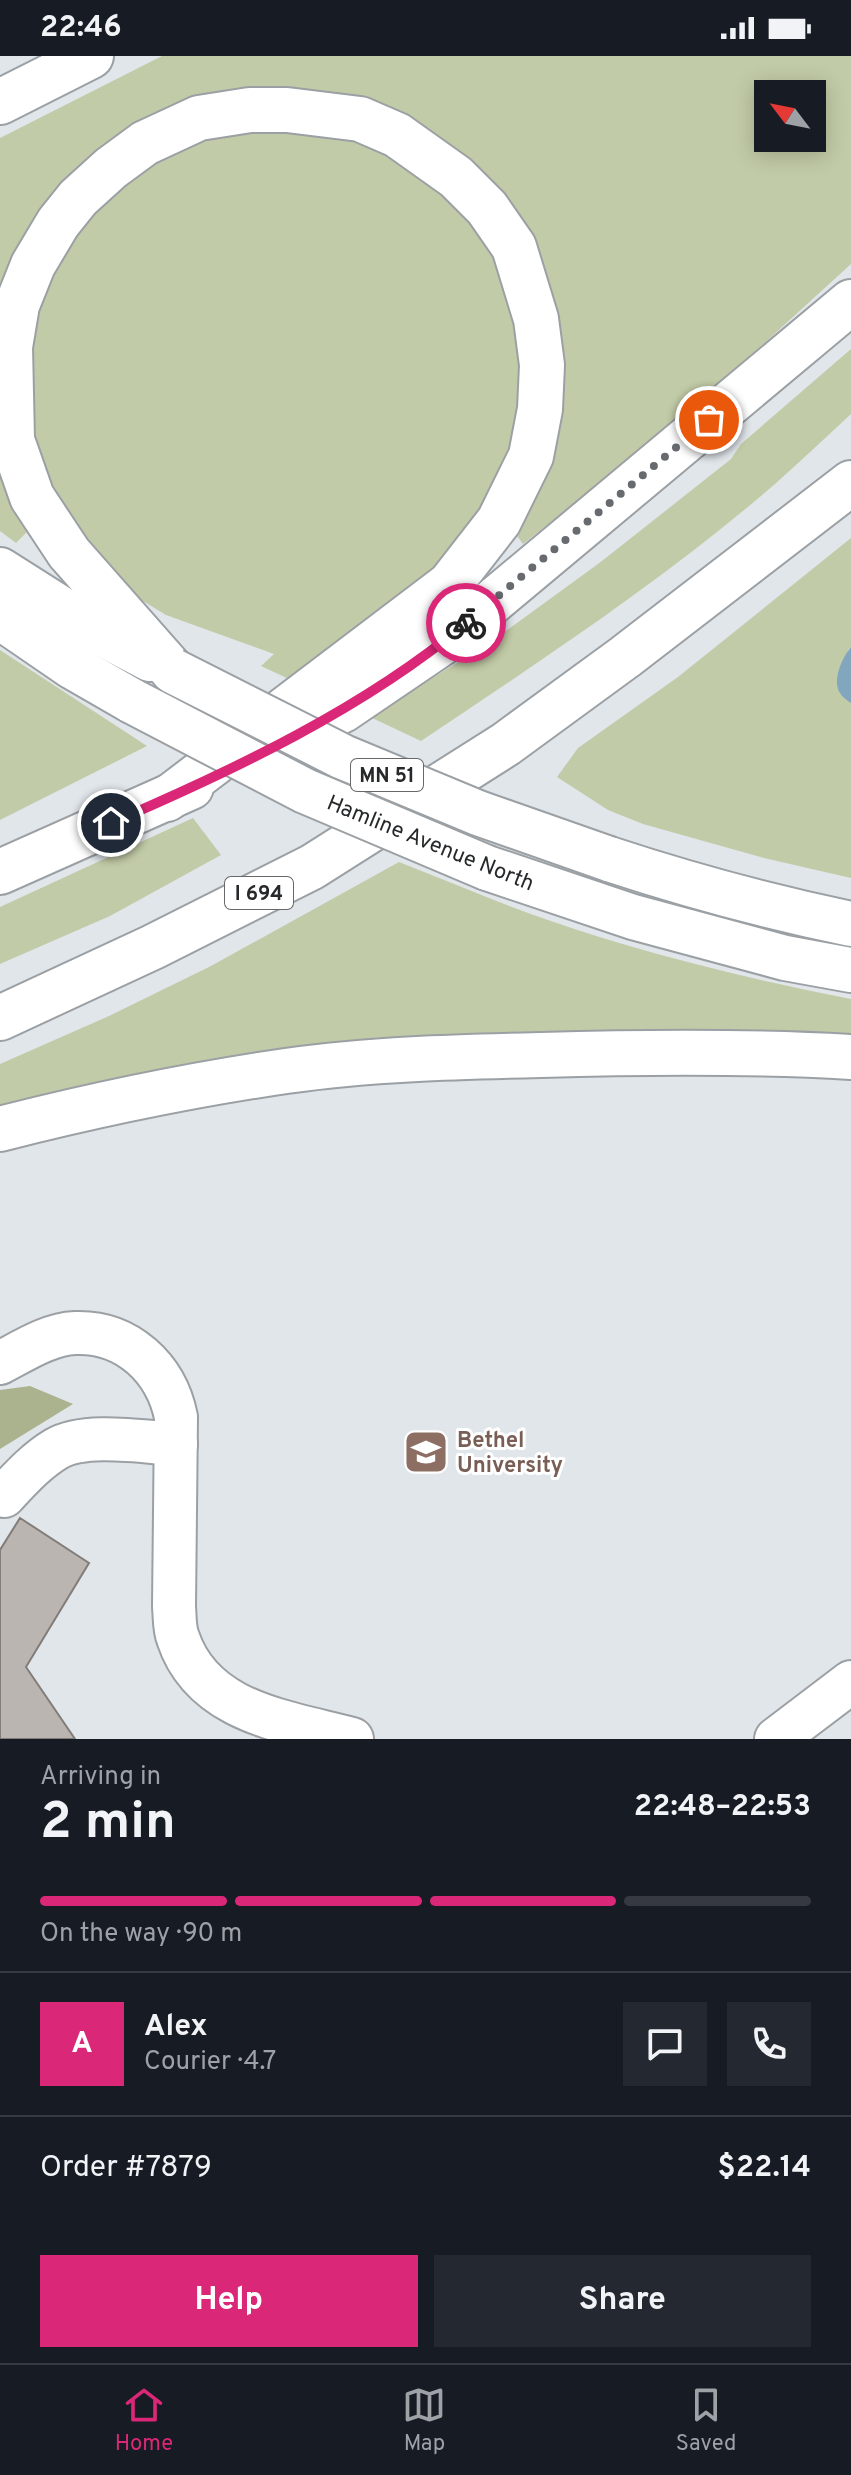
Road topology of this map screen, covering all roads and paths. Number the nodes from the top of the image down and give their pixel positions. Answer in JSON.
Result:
{"nodes":[{"id":1,"x":91,"y":56,"type":"edge"},
{"id":2,"x":0,"y":102,"type":"edge"},
{"id":3,"x":851,"y":302,"type":"edge"},
{"id":4,"x":851,"y":483,"type":"edge"},
{"id":5,"x":0,"y":570,"type":"edge"},
{"id":6,"x":0,"y":617,"type":"edge"},
{"id":7,"x":173,"y":671,"type":"junction"},
{"id":8,"x":167,"y":799,"type":"junction"},
{"id":9,"x":0,"y":872,"type":"edge"},
{"id":10,"x":851,"y":924,"type":"edge"},
{"id":11,"x":851,"y":970,"type":"edge"},
{"id":12,"x":0,"y":1018,"type":"edge"},
{"id":13,"x":851,"y":1057,"type":"edge"},
{"id":14,"x":0,"y":1129,"type":"edge"},
{"id":15,"x":0,"y":1363,"type":"edge"},
{"id":16,"x":176,"y":1444,"type":"junction"},
{"id":17,"x":4,"y":1496,"type":"dead end"},
{"id":18,"x":851,"y":1682,"type":"edge"},
{"id":19,"x":352,"y":1739,"type":"edge"},
{"id":20,"x":776,"y":1739,"type":"edge"}],
"edges":[{"from":1,"to":2,"type":"highway"},
{"from":3,"to":8,"type":"highway"},
{"from":4,"to":12,"type":"highway","number":"I 694"},
{"from":5,"to":7,"type":"highway","name":"Hamline Avenue North","number":"MN 51"},
{"from":6,"to":11,"type":"highway","name":"Hamline Avenue North","number":"MN 51","bridge":true},
{"from":7,"to":8,"type":"highway"},
{"from":7,"to":10,"type":"highway","name":"Hamline Avenue North","number":"MN 51","bridge":true},
{"from":8,"to":9,"type":"highway"},
{"from":13,"to":14,"type":"highway"},
{"from":15,"to":16,"type":"street"},
{"from":16,"to":17,"type":"street"},
{"from":16,"to":19,"type":"street"},
{"from":18,"to":20,"type":"street"}]}
